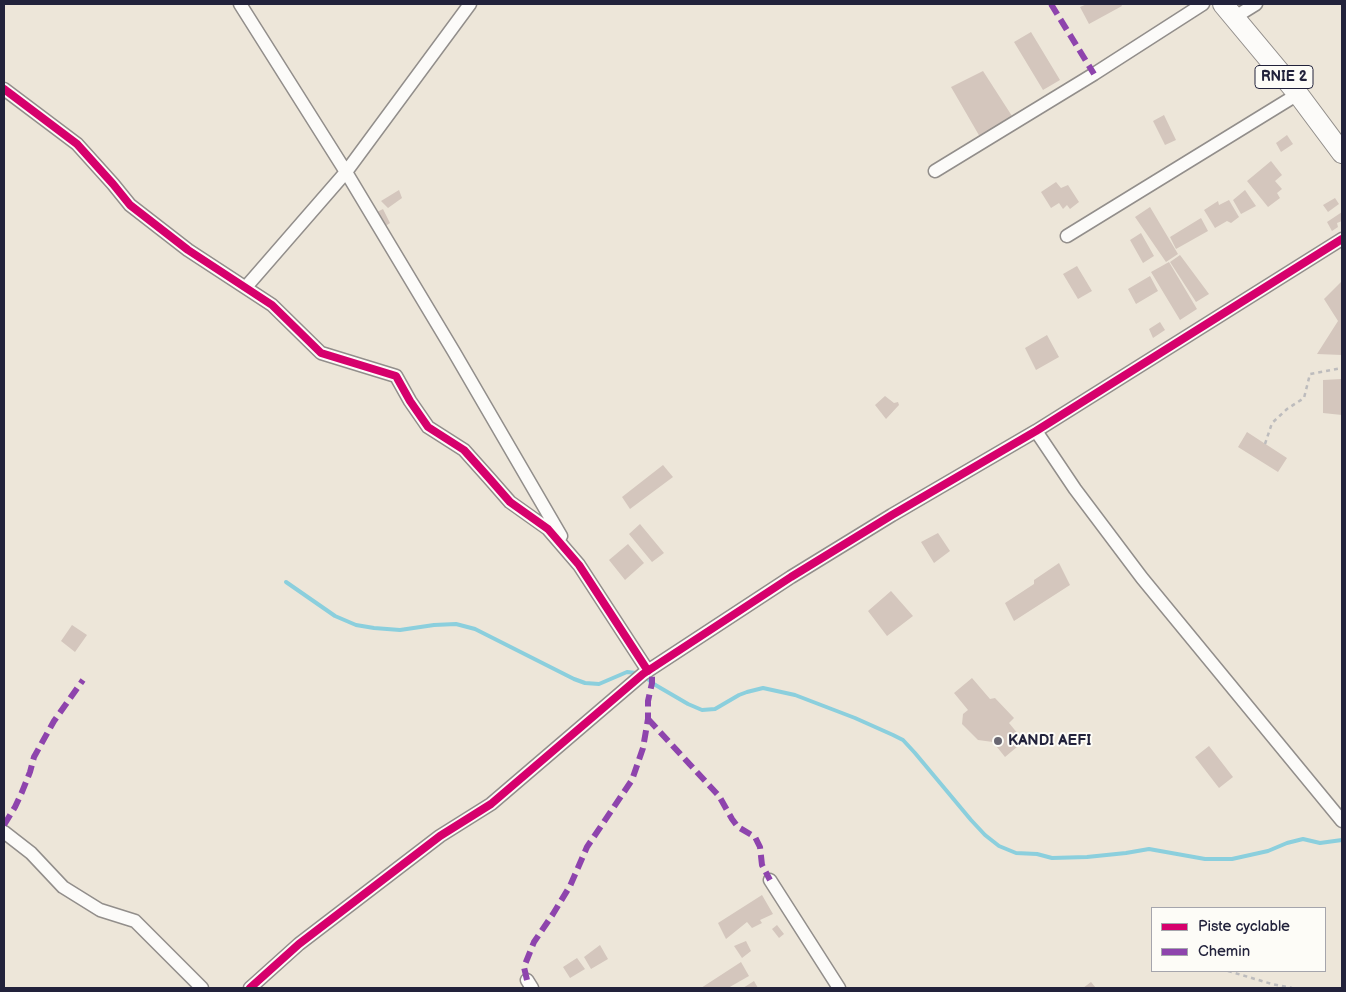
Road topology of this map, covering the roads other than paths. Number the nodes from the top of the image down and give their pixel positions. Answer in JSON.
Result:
{"nodes":[{"id":1,"x":240,"y":4,"type":"edge"},
{"id":2,"x":470,"y":4,"type":"edge"},
{"id":3,"x":1203,"y":4,"type":"edge"},
{"id":4,"x":1256,"y":4,"type":"edge"},
{"id":5,"x":1229,"y":11,"type":"edge"},
{"id":6,"x":4,"y":89,"type":"edge"},
{"id":7,"x":1298,"y":94,"type":"junction"},
{"id":8,"x":1342,"y":152,"type":"edge"},
{"id":9,"x":935,"y":171,"type":"dead end"},
{"id":10,"x":346,"y":172,"type":"junction"},
{"id":11,"x":1067,"y":236,"type":"dead end"},
{"id":12,"x":1342,"y":239,"type":"edge"},
{"id":13,"x":246,"y":287,"type":"junction"},
{"id":14,"x":1036,"y":431,"type":"junction"},
{"id":15,"x":579,"y":565,"type":"junction"},
{"id":16,"x":648,"y":671,"type":"junction"},
{"id":17,"x":1342,"y":821,"type":"edge"},
{"id":18,"x":4,"y":832,"type":"edge"},
{"id":19,"x":770,"y":880,"type":"dead end"},
{"id":20,"x":202,"y":988,"type":"edge"},
{"id":21,"x":250,"y":988,"type":"edge"},
{"id":22,"x":840,"y":988,"type":"edge"}],
"edges":[{"from":1,"to":10,"type":"street"},
{"from":2,"to":10,"type":"street"},
{"from":3,"to":9,"type":"street"},
{"from":4,"to":5,"type":"street"},
{"from":5,"to":7,"type":"main road","number":"RNIE 2"},
{"from":6,"to":13,"type":"street"},
{"from":7,"to":8,"type":"main road","number":"RNIE 2"},
{"from":7,"to":11,"type":"street"},
{"from":10,"to":13,"type":"street"},
{"from":10,"to":15,"type":"street"},
{"from":12,"to":14,"type":"street"},
{"from":13,"to":15,"type":"street"},
{"from":14,"to":16,"type":"street"},
{"from":14,"to":17,"type":"street"},
{"from":15,"to":16,"type":"street"},
{"from":16,"to":21,"type":"street"},
{"from":18,"to":20,"type":"street"},
{"from":19,"to":22,"type":"street"}]}
